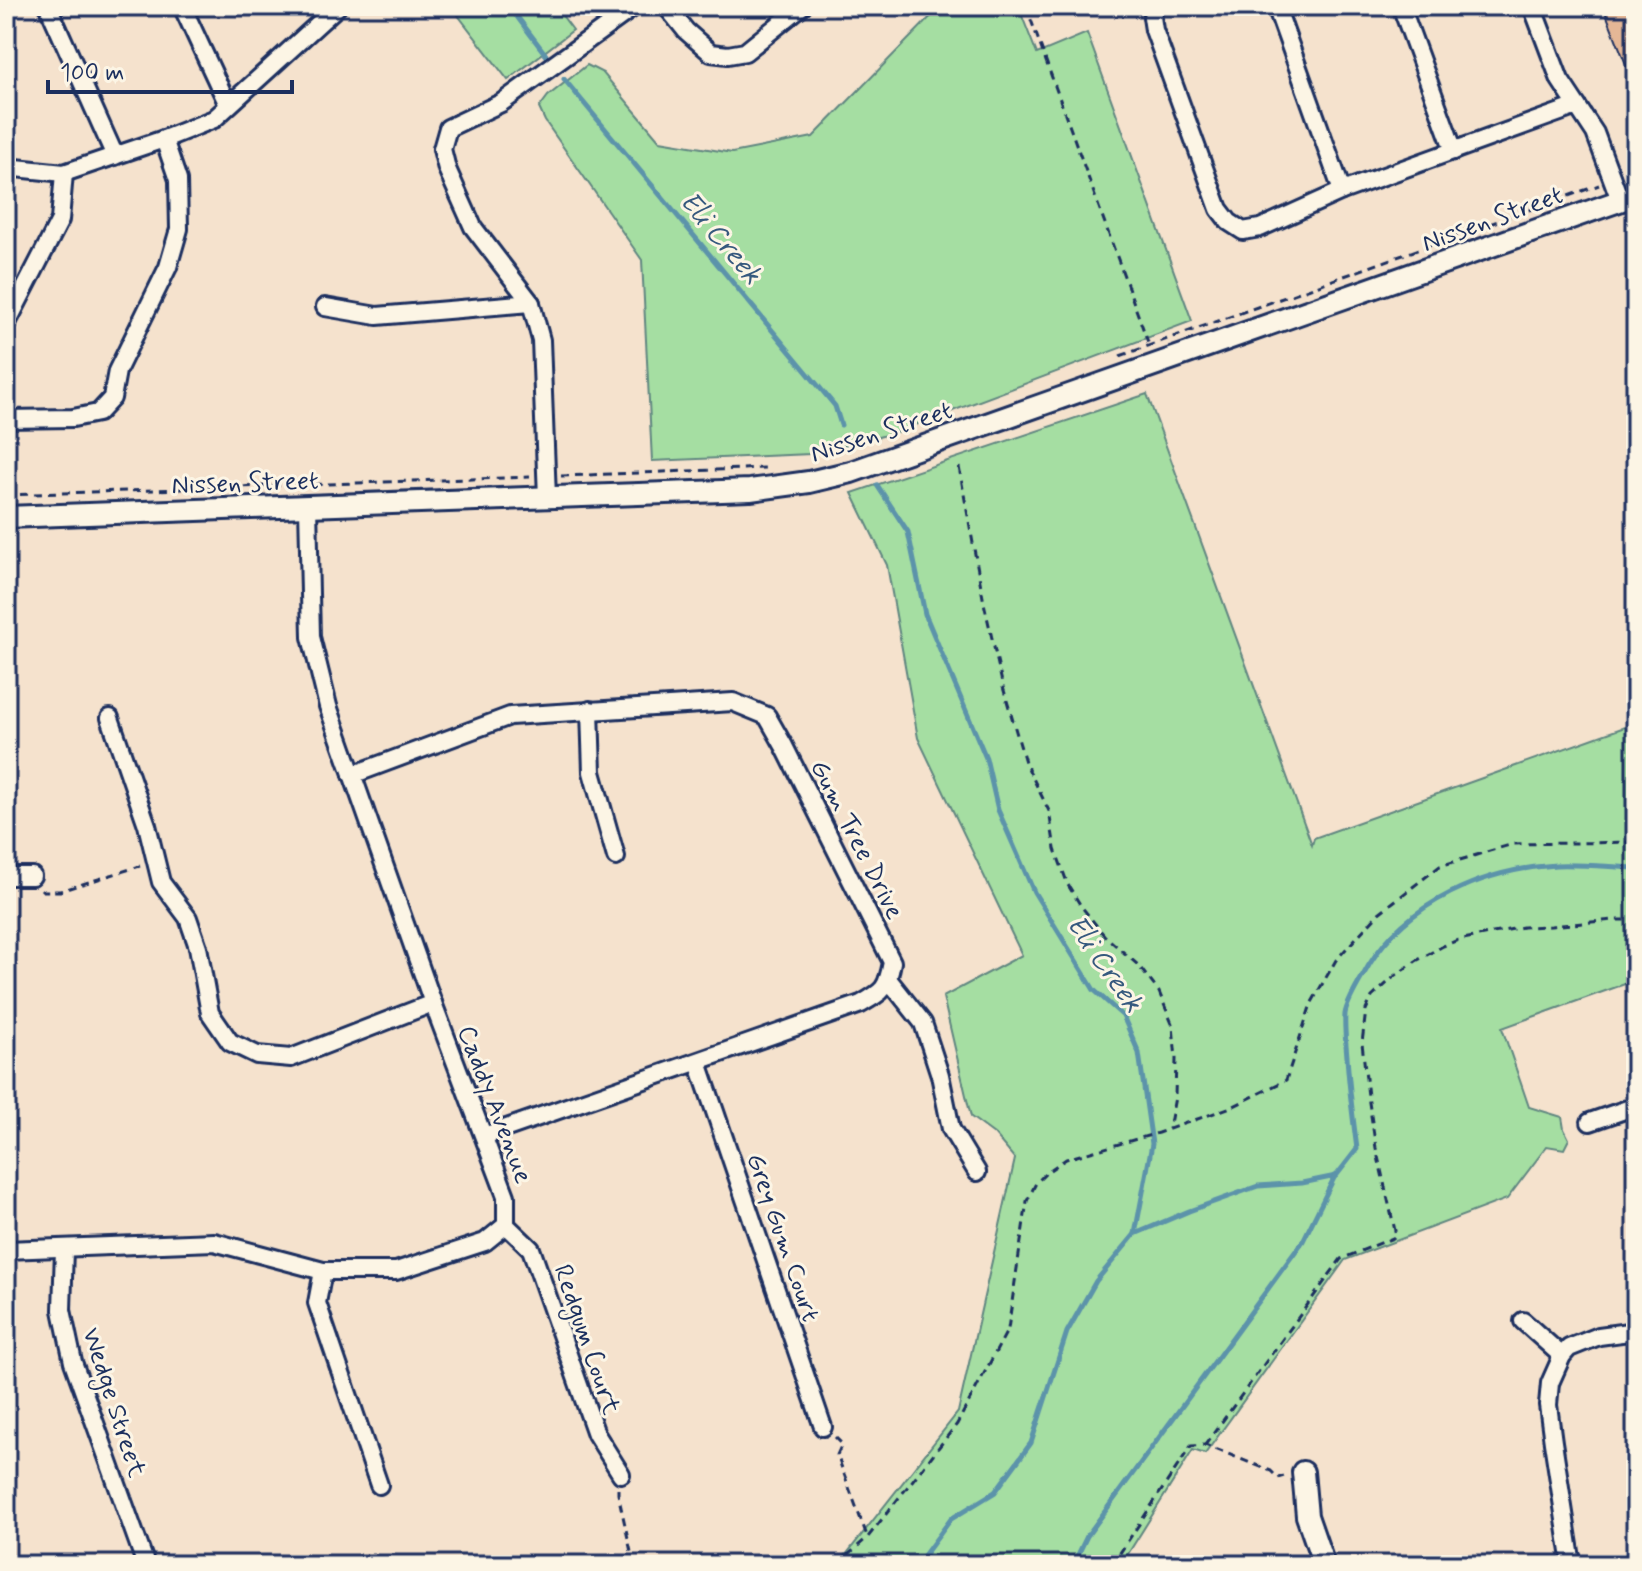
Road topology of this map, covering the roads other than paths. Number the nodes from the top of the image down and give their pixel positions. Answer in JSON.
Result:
{"nodes":[{"id":1,"x":48,"y":6,"type":"edge"},
{"id":2,"x":182,"y":6,"type":"edge"},
{"id":3,"x":311,"y":6,"type":"edge"},
{"id":4,"x":338,"y":6,"type":"edge"},
{"id":5,"x":635,"y":6,"type":"edge"},
{"id":6,"x":666,"y":6,"type":"edge"},
{"id":7,"x":802,"y":6,"type":"edge"},
{"id":8,"x":1155,"y":6,"type":"edge"},
{"id":9,"x":1278,"y":6,"type":"edge"},
{"id":10,"x":1401,"y":6,"type":"edge"},
{"id":11,"x":1532,"y":6,"type":"edge"},
{"id":12,"x":319,"y":23,"type":"junction"},
{"id":13,"x":228,"y":105,"type":"junction"},
{"id":14,"x":1577,"y":106,"type":"junction"},
{"id":15,"x":164,"y":139,"type":"junction"},
{"id":16,"x":1454,"y":151,"type":"junction"},
{"id":17,"x":115,"y":156,"type":"junction"},
{"id":18,"x":6,"y":167,"type":"edge"},
{"id":19,"x":64,"y":173,"type":"junction"},
{"id":20,"x":1342,"y":191,"type":"junction"},
{"id":21,"x":1628,"y":197,"type":"edge"},
{"id":22,"x":531,"y":303,"type":"junction"},
{"id":23,"x":325,"y":307,"type":"dead end"},
{"id":24,"x":6,"y":325,"type":"edge"},
{"id":25,"x":6,"y":419,"type":"edge"},
{"id":26,"x":547,"y":498,"type":"junction"},
{"id":27,"x":308,"y":506,"type":"junction"},
{"id":28,"x":6,"y":517,"type":"edge"},
{"id":29,"x":590,"y":710,"type":"junction"},
{"id":30,"x":110,"y":718,"type":"dead end"},
{"id":31,"x":352,"y":775,"type":"junction"},
{"id":32,"x":616,"y":857,"type":"dead end"},
{"id":33,"x":6,"y":876,"type":"edge"},
{"id":34,"x":32,"y":876,"type":"road end"},
{"id":35,"x":888,"y":979,"type":"junction"},
{"id":36,"x":433,"y":1003,"type":"junction"},
{"id":37,"x":698,"y":1062,"type":"junction"},
{"id":38,"x":1636,"y":1106,"type":"edge"},
{"id":39,"x":1590,"y":1122,"type":"dead end"},
{"id":40,"x":484,"y":1136,"type":"junction"},
{"id":41,"x":977,"y":1172,"type":"dead end"},
{"id":42,"x":506,"y":1225,"type":"junction"},
{"id":43,"x":64,"y":1249,"type":"junction"},
{"id":44,"x":6,"y":1250,"type":"edge"},
{"id":45,"x":323,"y":1271,"type":"junction"},
{"id":46,"x":1523,"y":1321,"type":"dead end"},
{"id":47,"x":1636,"y":1331,"type":"edge"},
{"id":48,"x":1562,"y":1356,"type":"junction"},
{"id":49,"x":823,"y":1427,"type":"road end"},
{"id":50,"x":1303,"y":1472,"type":"road end"},
{"id":51,"x":621,"y":1474,"type":"road end"},
{"id":52,"x":379,"y":1485,"type":"dead end"},
{"id":53,"x":146,"y":1565,"type":"edge"},
{"id":54,"x":1324,"y":1565,"type":"edge"},
{"id":55,"x":1572,"y":1565,"type":"edge"}],
"edges":[{"from":1,"to":17,"type":"street"},
{"from":2,"to":13,"type":"street"},
{"from":3,"to":12,"type":"street"},
{"from":4,"to":12,"type":"street"},
{"from":5,"to":22,"type":"street"},
{"from":6,"to":7,"type":"street"},
{"from":8,"to":20,"type":"street"},
{"from":9,"to":20,"type":"street"},
{"from":10,"to":16,"type":"street"},
{"from":11,"to":14,"type":"street"},
{"from":12,"to":13,"type":"street"},
{"from":13,"to":15,"type":"street"},
{"from":14,"to":16,"type":"street"},
{"from":14,"to":21,"type":"street"},
{"from":15,"to":17,"type":"street"},
{"from":15,"to":25,"type":"street"},
{"from":16,"to":20,"type":"street"},
{"from":17,"to":19,"type":"street"},
{"from":18,"to":19,"type":"street"},
{"from":19,"to":24,"type":"street"},
{"from":21,"to":26,"type":"street","name":"Nissen Street"},
{"from":22,"to":23,"type":"street"},
{"from":22,"to":26,"type":"street"},
{"from":26,"to":27,"type":"street","name":"Nissen Street"},
{"from":27,"to":28,"type":"street","name":"Nissen Street"},
{"from":27,"to":31,"type":"street","name":"Caddy Avenue"},
{"from":29,"to":31,"type":"street","name":"Gum Tree Drive"},
{"from":29,"to":32,"type":"street"},
{"from":29,"to":35,"type":"street","name":"Gum Tree Drive"},
{"from":30,"to":36,"type":"street"},
{"from":31,"to":36,"type":"street","name":"Caddy Avenue"},
{"from":33,"to":34,"type":"street"},
{"from":35,"to":37,"type":"street"},
{"from":35,"to":41,"type":"street"},
{"from":36,"to":40,"type":"street","name":"Caddy Avenue"},
{"from":37,"to":40,"type":"street"},
{"from":37,"to":49,"type":"street","name":"Grey Gum Court"},
{"from":38,"to":39,"type":"street"},
{"from":40,"to":42,"type":"street","name":"Caddy Avenue"},
{"from":42,"to":45,"type":"street"},
{"from":42,"to":51,"type":"street","name":"Redgum Court"},
{"from":43,"to":44,"type":"street"},
{"from":43,"to":45,"type":"street"},
{"from":43,"to":53,"type":"street","name":"Wedge Street"},
{"from":45,"to":52,"type":"street"},
{"from":46,"to":48,"type":"street"},
{"from":47,"to":48,"type":"street"},
{"from":48,"to":55,"type":"street"},
{"from":50,"to":54,"type":"street"}]}
